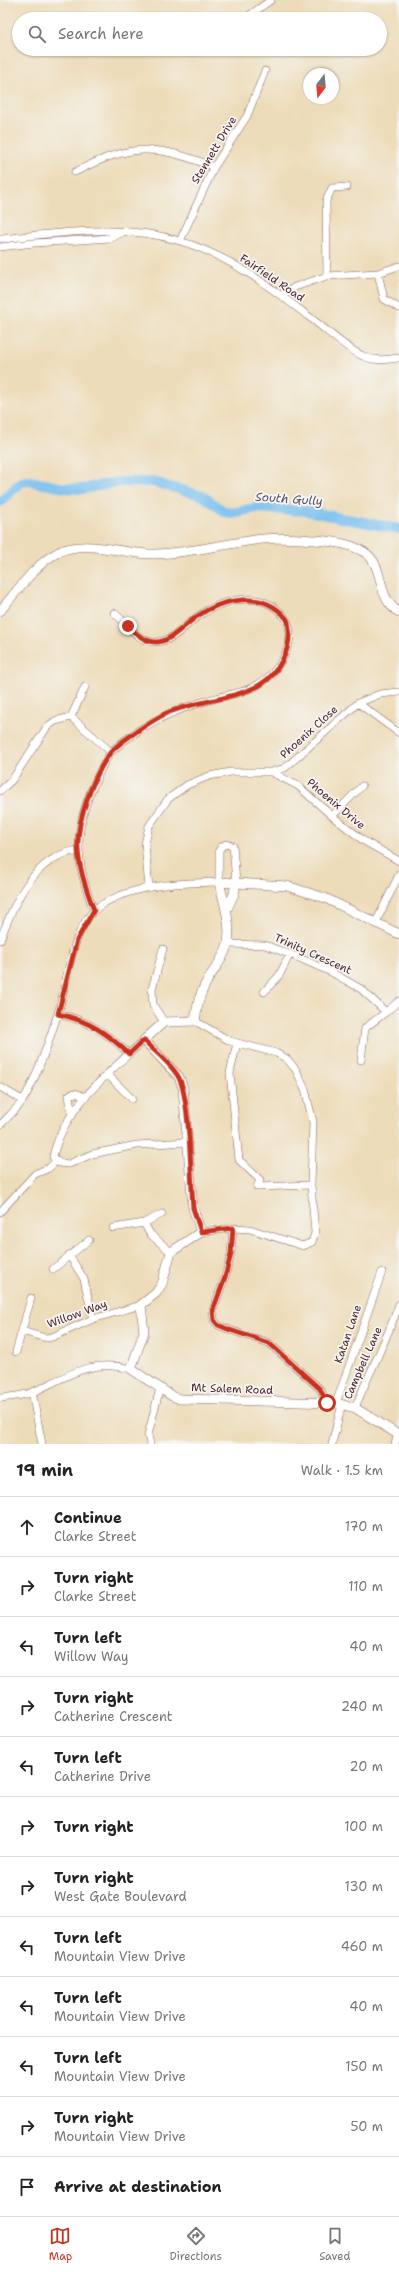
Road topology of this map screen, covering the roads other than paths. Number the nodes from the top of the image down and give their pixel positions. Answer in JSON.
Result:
{"nodes":[{"id":1,"x":271,"y":0,"type":"edge"},
{"id":2,"x":254,"y":12,"type":"edge"},
{"id":3,"x":265,"y":71,"type":"dead end"},
{"id":4,"x":214,"y":167,"type":"junction"},
{"id":5,"x":75,"y":172,"type":"dead end"},
{"id":6,"x":347,"y":187,"type":"dead end"},
{"id":7,"x":123,"y":232,"type":"junction"},
{"id":8,"x":0,"y":239,"type":"edge"},
{"id":9,"x":180,"y":241,"type":"junction"},
{"id":10,"x":0,"y":247,"type":"edge"},
{"id":11,"x":399,"y":266,"type":"edge"},
{"id":12,"x":378,"y":273,"type":"junction"},
{"id":13,"x":327,"y":276,"type":"junction"},
{"id":14,"x":282,"y":295,"type":"junction"},
{"id":15,"x":399,"y":308,"type":"edge"},
{"id":16,"x":399,"y":358,"type":"edge"},
{"id":17,"x":0,"y":611,"type":"edge"},
{"id":18,"x":399,"y":612,"type":"edge"},
{"id":19,"x":114,"y":613,"type":"dead end"},
{"id":20,"x":85,"y":687,"type":"dead end"},
{"id":21,"x":399,"y":692,"type":"edge"},
{"id":22,"x":358,"y":703,"type":"junction"},
{"id":23,"x":71,"y":717,"type":"junction"},
{"id":24,"x":399,"y":733,"type":"edge"},
{"id":25,"x":111,"y":752,"type":"junction"},
{"id":26,"x":271,"y":772,"type":"junction"},
{"id":27,"x":362,"y":786,"type":"dead end"},
{"id":28,"x":0,"y":791,"type":"edge"},
{"id":29,"x":332,"y":816,"type":"junction"},
{"id":30,"x":78,"y":850,"type":"junction"},
{"id":31,"x":399,"y":861,"type":"edge"},
{"id":32,"x":399,"y":875,"type":"edge"},
{"id":33,"x":219,"y":882,"type":"junction"},
{"id":34,"x":236,"y":882,"type":"junction"},
{"id":35,"x":150,"y":888,"type":"junction"},
{"id":36,"x":227,"y":909,"type":"junction"},
{"id":37,"x":94,"y":910,"type":"junction"},
{"id":38,"x":376,"y":922,"type":"junction"},
{"id":39,"x":399,"y":934,"type":"edge"},
{"id":40,"x":0,"y":940,"type":"edge"},
{"id":41,"x":228,"y":944,"type":"junction"},
{"id":42,"x":163,"y":949,"type":"dead end"},
{"id":43,"x":290,"y":954,"type":"junction"},
{"id":44,"x":264,"y":992,"type":"dead end"},
{"id":45,"x":399,"y":1001,"type":"edge"},
{"id":46,"x":386,"y":1012,"type":"junction"},
{"id":47,"x":58,"y":1014,"type":"junction"},
{"id":48,"x":195,"y":1021,"type":"junction"},
{"id":49,"x":164,"y":1022,"type":"junction"},
{"id":50,"x":144,"y":1040,"type":"junction"},
{"id":51,"x":238,"y":1043,"type":"junction"},
{"id":52,"x":129,"y":1054,"type":"junction"},
{"id":53,"x":361,"y":1060,"type":"dead end"},
{"id":54,"x":107,"y":1074,"type":"junction"},
{"id":55,"x":0,"y":1087,"type":"edge"},
{"id":56,"x":86,"y":1097,"type":"junction"},
{"id":57,"x":132,"y":1099,"type":"dead end"},
{"id":58,"x":22,"y":1100,"type":"junction"},
{"id":59,"x":72,"y":1116,"type":"junction"},
{"id":60,"x":0,"y":1125,"type":"edge"},
{"id":61,"x":188,"y":1142,"type":"junction"},
{"id":62,"x":57,"y":1160,"type":"junction"},
{"id":63,"x":311,"y":1185,"type":"junction"},
{"id":64,"x":0,"y":1212,"type":"edge"},
{"id":65,"x":162,"y":1214,"type":"dead end"},
{"id":66,"x":144,"y":1222,"type":"junction"},
{"id":67,"x":113,"y":1228,"type":"dead end"},
{"id":68,"x":233,"y":1228,"type":"junction"},
{"id":69,"x":201,"y":1232,"type":"junction"},
{"id":70,"x":89,"y":1240,"type":"dead end"},
{"id":71,"x":171,"y":1252,"type":"junction"},
{"id":72,"x":69,"y":1255,"type":"junction"},
{"id":73,"x":53,"y":1269,"type":"dead end"},
{"id":74,"x":382,"y":1272,"type":"dead end"},
{"id":75,"x":31,"y":1298,"type":"dead end"},
{"id":76,"x":399,"y":1304,"type":"edge"},
{"id":77,"x":141,"y":1305,"type":"junction"},
{"id":78,"x":93,"y":1319,"type":"junction"},
{"id":79,"x":22,"y":1331,"type":"junction"},
{"id":80,"x":16,"y":1352,"type":"dead end"},
{"id":81,"x":131,"y":1369,"type":"junction"},
{"id":82,"x":160,"y":1388,"type":"junction"},
{"id":83,"x":32,"y":1392,"type":"junction"},
{"id":84,"x":0,"y":1398,"type":"edge"},
{"id":85,"x":335,"y":1403,"type":"junction"},
{"id":86,"x":355,"y":1408,"type":"junction"},
{"id":87,"x":399,"y":1434,"type":"edge"},
{"id":88,"x":42,"y":1444,"type":"edge"},
{"id":89,"x":150,"y":1444,"type":"edge"},
{"id":90,"x":332,"y":1444,"type":"edge"},
{"id":91,"x":395,"y":1444,"type":"edge"}],
"edges":[{"from":1,"to":2,"type":"street"},
{"from":3,"to":4,"type":"street","name":"Stennett Drive"},
{"from":4,"to":5,"type":"street"},
{"from":4,"to":9,"type":"street","name":"Stennett Drive"},
{"from":6,"to":13,"type":"street"},
{"from":7,"to":8,"type":"street","name":"Fairfield Road"},
{"from":7,"to":9,"type":"street","name":"Fairfield Road"},
{"from":7,"to":10,"type":"street","name":"Fairfield Road"},
{"from":9,"to":14,"type":"street","name":"Fairfield Road"},
{"from":11,"to":12,"type":"street"},
{"from":12,"to":13,"type":"street"},
{"from":12,"to":15,"type":"street"},
{"from":13,"to":14,"type":"street"},
{"from":14,"to":16,"type":"street","name":"Fairfield Road"},
{"from":17,"to":18,"type":"street"},
{"from":19,"to":25,"type":"street"},
{"from":20,"to":23,"type":"street"},
{"from":21,"to":22,"type":"street","name":"Phoenix Close"},
{"from":22,"to":24,"type":"street"},
{"from":22,"to":26,"type":"street","name":"Phoenix Close"},
{"from":23,"to":25,"type":"street"},
{"from":23,"to":28,"type":"street"},
{"from":25,"to":30,"type":"street"},
{"from":26,"to":29,"type":"street","name":"Phoenix Drive"},
{"from":26,"to":35,"type":"street","name":"Phoenix Drive"},
{"from":27,"to":29,"type":"street"},
{"from":29,"to":31,"type":"street","name":"Phoenix Drive"},
{"from":30,"to":37,"type":"street"},
{"from":30,"to":40,"type":"street"},
{"from":32,"to":38,"type":"street"},
{"from":33,"to":34,"type":"street"},
{"from":33,"to":34,"type":"street"},
{"from":33,"to":35,"type":"street"},
{"from":33,"to":36,"type":"street"},
{"from":34,"to":36,"type":"street"},
{"from":34,"to":38,"type":"street"},
{"from":35,"to":37,"type":"street"},
{"from":36,"to":41,"type":"street"},
{"from":37,"to":47,"type":"street"},
{"from":38,"to":39,"type":"street"},
{"from":41,"to":43,"type":"street","name":"Trinity Crescent"},
{"from":41,"to":48,"type":"street"},
{"from":42,"to":49,"type":"street"},
{"from":43,"to":44,"type":"street"},
{"from":43,"to":46,"type":"street","name":"Trinity Crescent"},
{"from":45,"to":46,"type":"street"},
{"from":46,"to":53,"type":"street"},
{"from":47,"to":52,"type":"street"},
{"from":47,"to":58,"type":"street"},
{"from":48,"to":49,"type":"street"},
{"from":48,"to":51,"type":"street"},
{"from":49,"to":50,"type":"street"},
{"from":50,"to":52,"type":"street"},
{"from":50,"to":61,"type":"street"},
{"from":51,"to":63,"type":"street"},
{"from":51,"to":63,"type":"street"},
{"from":52,"to":54,"type":"street"},
{"from":54,"to":56,"type":"street"},
{"from":54,"to":57,"type":"street"},
{"from":55,"to":58,"type":"street"},
{"from":56,"to":59,"type":"street"},
{"from":56,"to":59,"type":"street"},
{"from":58,"to":60,"type":"street"},
{"from":59,"to":62,"type":"street"},
{"from":61,"to":62,"type":"street"},
{"from":61,"to":69,"type":"street"},
{"from":62,"to":64,"type":"street"},
{"from":63,"to":68,"type":"street"},
{"from":65,"to":66,"type":"street"},
{"from":66,"to":67,"type":"street"},
{"from":66,"to":71,"type":"street"},
{"from":68,"to":69,"type":"street"},
{"from":68,"to":85,"type":"street"},
{"from":69,"to":71,"type":"street"},
{"from":70,"to":72,"type":"street"},
{"from":71,"to":77,"type":"street","name":"Willow Way"},
{"from":72,"to":73,"type":"street"},
{"from":72,"to":78,"type":"street"},
{"from":74,"to":85,"type":"street","name":"Katan Lane"},
{"from":75,"to":79,"type":"street"},
{"from":76,"to":86,"type":"street","name":"Campbell Lane"},
{"from":77,"to":78,"type":"street","name":"Willow Way"},
{"from":77,"to":81,"type":"street"},
{"from":78,"to":79,"type":"street","name":"Willow Way"},
{"from":79,"to":80,"type":"street"},
{"from":81,"to":82,"type":"street","name":"Mt Salem Road"},
{"from":81,"to":83,"type":"street","name":"Mt Salem Road"},
{"from":82,"to":85,"type":"street","name":"Mt Salem Road"},
{"from":82,"to":89,"type":"street"},
{"from":83,"to":84,"type":"street","name":"Mt Salem Road"},
{"from":83,"to":88,"type":"street"},
{"from":85,"to":86,"type":"street","name":"Mt Salem Road"},
{"from":85,"to":90,"type":"street","name":"Katan Lane"},
{"from":86,"to":87,"type":"street","name":"Mt Salem Road"},
{"from":87,"to":91,"type":"street"}]}
